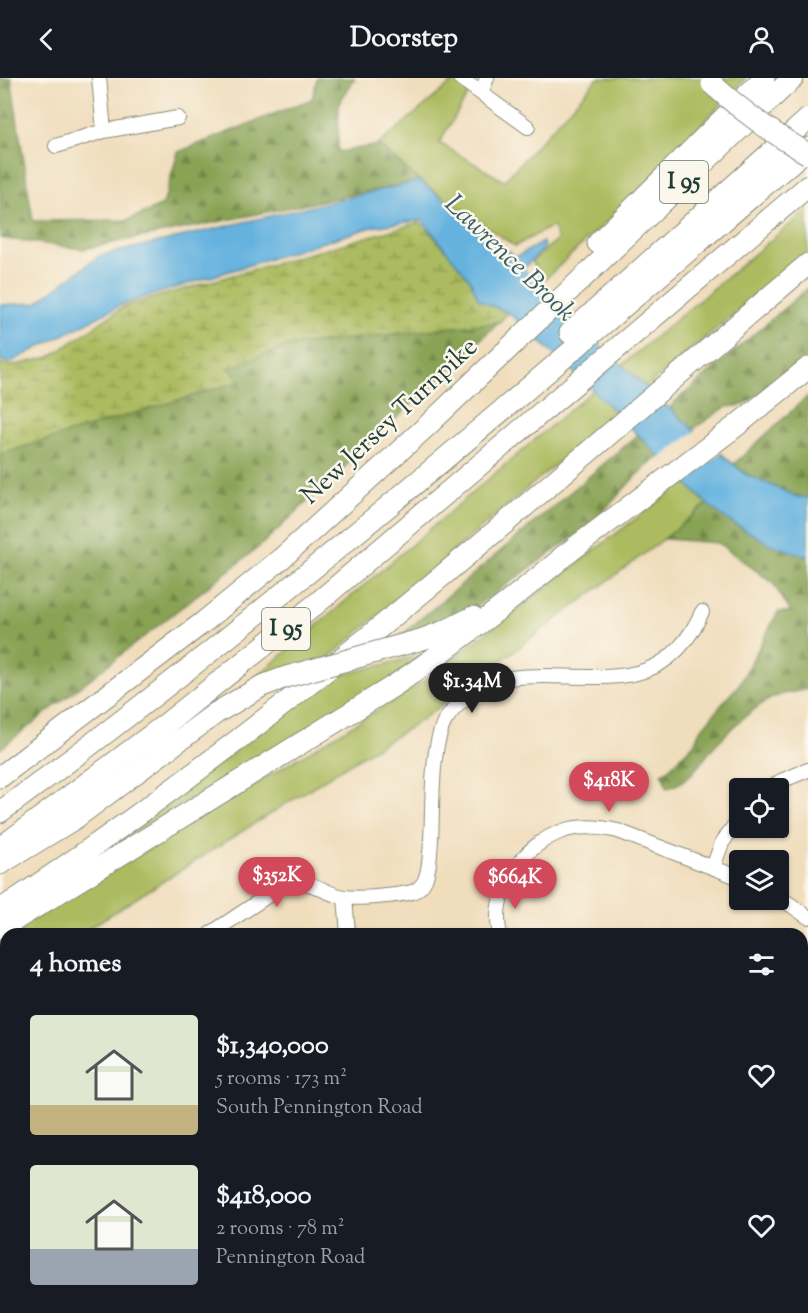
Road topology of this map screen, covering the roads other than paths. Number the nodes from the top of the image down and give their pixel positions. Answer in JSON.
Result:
{"nodes":[{"id":1,"x":99,"y":78,"type":"edge"},
{"id":2,"x":460,"y":78,"type":"edge"},
{"id":3,"x":487,"y":78,"type":"edge"},
{"id":4,"x":764,"y":78,"type":"edge"},
{"id":5,"x":793,"y":78,"type":"edge"},
{"id":6,"x":713,"y":80,"type":"edge"},
{"id":7,"x":481,"y":93,"type":"junction"},
{"id":8,"x":178,"y":118,"type":"dead end"},
{"id":9,"x":808,"y":119,"type":"edge"},
{"id":10,"x":528,"y":127,"type":"dead end"},
{"id":11,"x":104,"y":131,"type":"junction"},
{"id":12,"x":808,"y":140,"type":"edge"},
{"id":13,"x":56,"y":146,"type":"dead end"},
{"id":14,"x":808,"y":148,"type":"edge"},
{"id":15,"x":808,"y":154,"type":"edge"},
{"id":16,"x":808,"y":186,"type":"edge"},
{"id":17,"x":808,"y":264,"type":"edge"},
{"id":18,"x":569,"y":281,"type":"junction"},
{"id":19,"x":604,"y":312,"type":"junction"},
{"id":20,"x":808,"y":368,"type":"edge"},
{"id":21,"x":573,"y":549,"type":"junction"},
{"id":22,"x":702,"y":612,"type":"dead end"},
{"id":23,"x":808,"y":770,"type":"edge"},
{"id":24,"x":0,"y":777,"type":"edge"},
{"id":25,"x":788,"y":778,"type":"edge"},
{"id":26,"x":0,"y":812,"type":"edge"},
{"id":27,"x":729,"y":833,"type":"edge"},
{"id":28,"x":0,"y":848,"type":"edge"},
{"id":29,"x":0,"y":864,"type":"edge"},
{"id":30,"x":713,"y":867,"type":"junction"},
{"id":31,"x":729,"y":874,"type":"edge"},
{"id":32,"x":345,"y":897,"type":"junction"},
{"id":33,"x":789,"y":904,"type":"edge"},
{"id":34,"x":0,"y":910,"type":"edge"},
{"id":35,"x":808,"y":917,"type":"edge"},
{"id":36,"x":2,"y":928,"type":"edge"},
{"id":37,"x":219,"y":928,"type":"edge"},
{"id":38,"x":348,"y":928,"type":"edge"},
{"id":39,"x":499,"y":928,"type":"edge"}],
"edges":[{"from":1,"to":11,"type":"street"},
{"from":2,"to":7,"type":"street"},
{"from":3,"to":7,"type":"street"},
{"from":4,"to":18,"type":"highway"},
{"from":5,"to":18,"type":"highway","name":"New Jersey Turnpike","number":"I 95"},
{"from":6,"to":12,"type":"highway"},
{"from":6,"to":15,"type":"highway","bridge":true},
{"from":7,"to":10,"type":"street"},
{"from":8,"to":11,"type":"street"},
{"from":9,"to":19,"type":"highway"},
{"from":11,"to":13,"type":"street"},
{"from":14,"to":19,"type":"highway","number":"I 95"},
{"from":16,"to":28,"type":"highway","number":"I 95"},
{"from":17,"to":34,"type":"highway","number":"I 95"},
{"from":18,"to":24,"type":"highway","name":"New Jersey Turnpike","number":"I 95"},
{"from":19,"to":26,"type":"highway","number":"I 95"},
{"from":20,"to":21,"type":"highway"},
{"from":21,"to":29,"type":"highway","bridge":true},
{"from":21,"to":36,"type":"highway"},
{"from":22,"to":32,"type":"street"},
{"from":23,"to":25,"type":"street"},
{"from":27,"to":30,"type":"street"},
{"from":30,"to":31,"type":"street"},
{"from":30,"to":39,"type":"street"},
{"from":32,"to":37,"type":"street"},
{"from":32,"to":38,"type":"street"},
{"from":33,"to":35,"type":"street"}]}
